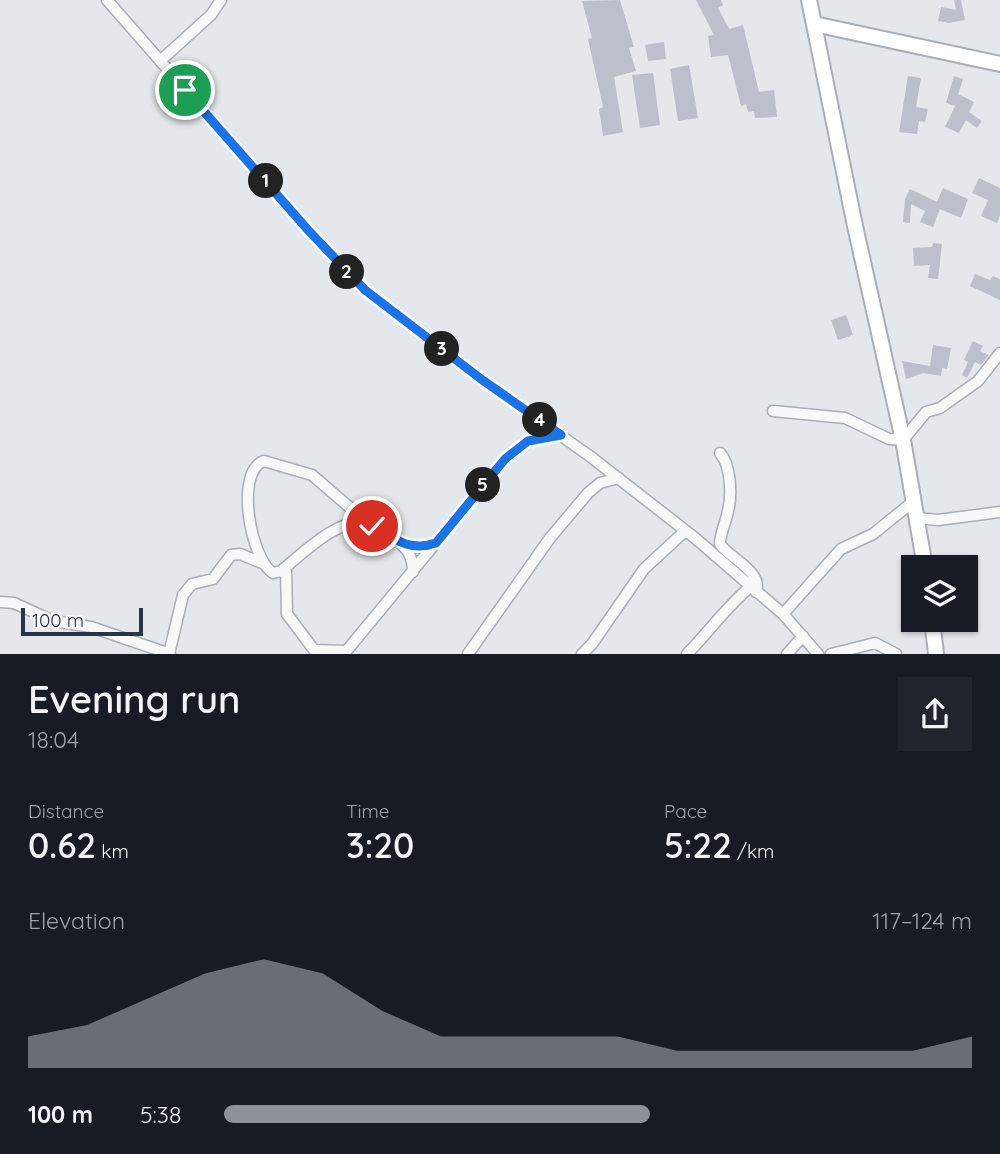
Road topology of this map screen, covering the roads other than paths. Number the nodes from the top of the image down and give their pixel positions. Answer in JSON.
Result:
{"nodes":[{"id":1,"x":107,"y":0,"type":"edge"},
{"id":2,"x":221,"y":0,"type":"edge"},
{"id":3,"x":809,"y":0,"type":"edge"},
{"id":4,"x":814,"y":24,"type":"junction"},
{"id":5,"x":160,"y":61,"type":"junction"},
{"id":6,"x":1000,"y":64,"type":"edge"},
{"id":7,"x":1000,"y":353,"type":"edge"},
{"id":8,"x":773,"y":411,"type":"dead end"},
{"id":9,"x":561,"y":435,"type":"junction"},
{"id":10,"x":903,"y":440,"type":"junction"},
{"id":11,"x":720,"y":453,"type":"dead end"},
{"id":12,"x":619,"y":478,"type":"junction"},
{"id":13,"x":914,"y":501,"type":"junction"},
{"id":14,"x":1000,"y":512,"type":"edge"},
{"id":15,"x":917,"y":518,"type":"junction"},
{"id":16,"x":369,"y":524,"type":"junction"},
{"id":17,"x":685,"y":531,"type":"junction"},
{"id":18,"x":436,"y":543,"type":"junction"},
{"id":19,"x":404,"y":545,"type":"junction"},
{"id":20,"x":923,"y":555,"type":"edge"},
{"id":21,"x":262,"y":563,"type":"junction"},
{"id":22,"x":281,"y":570,"type":"junction"},
{"id":23,"x":413,"y":572,"type":"junction"},
{"id":24,"x":753,"y":590,"type":"junction"},
{"id":25,"x":0,"y":603,"type":"edge"},
{"id":26,"x":783,"y":614,"type":"junction"},
{"id":27,"x":933,"y":632,"type":"edge"},
{"id":28,"x":803,"y":636,"type":"junction"},
{"id":29,"x":316,"y":652,"type":"edge"},
{"id":30,"x":345,"y":652,"type":"edge"},
{"id":31,"x":170,"y":653,"type":"edge"},
{"id":32,"x":468,"y":653,"type":"edge"},
{"id":33,"x":582,"y":653,"type":"edge"},
{"id":34,"x":687,"y":653,"type":"edge"},
{"id":35,"x":788,"y":653,"type":"edge"},
{"id":36,"x":818,"y":653,"type":"edge"},
{"id":37,"x":831,"y":653,"type":"edge"},
{"id":38,"x":896,"y":653,"type":"edge"},
{"id":39,"x":936,"y":653,"type":"edge"}],
"edges":[{"from":1,"to":5,"type":"street"},
{"from":2,"to":5,"type":"street"},
{"from":3,"to":4,"type":"main road"},
{"from":4,"to":6,"type":"main road"},
{"from":4,"to":10,"type":"main road"},
{"from":5,"to":9,"type":"street"},
{"from":7,"to":10,"type":"street"},
{"from":8,"to":10,"type":"street"},
{"from":9,"to":12,"type":"street"},
{"from":9,"to":18,"type":"street"},
{"from":10,"to":13,"type":"main road"},
{"from":11,"to":24,"type":"street"},
{"from":12,"to":17,"type":"street"},
{"from":12,"to":32,"type":"street"},
{"from":13,"to":15,"type":"main road"},
{"from":13,"to":26,"type":"street"},
{"from":14,"to":15,"type":"street"},
{"from":15,"to":20,"type":"main road"},
{"from":16,"to":19,"type":"street"},
{"from":16,"to":21,"type":"street"},
{"from":16,"to":22,"type":"street"},
{"from":17,"to":24,"type":"street"},
{"from":17,"to":33,"type":"street"},
{"from":18,"to":19,"type":"street"},
{"from":18,"to":23,"type":"street"},
{"from":19,"to":23,"type":"street"},
{"from":21,"to":22,"type":"street"},
{"from":21,"to":31,"type":"street"},
{"from":22,"to":29,"type":"street"},
{"from":23,"to":30,"type":"street"},
{"from":24,"to":26,"type":"street"},
{"from":24,"to":34,"type":"street"},
{"from":25,"to":31,"type":"street"},
{"from":26,"to":28,"type":"street"},
{"from":27,"to":39,"type":"main road"},
{"from":28,"to":35,"type":"street"},
{"from":28,"to":36,"type":"street"},
{"from":29,"to":30,"type":"street"},
{"from":37,"to":38,"type":"street"}]}
